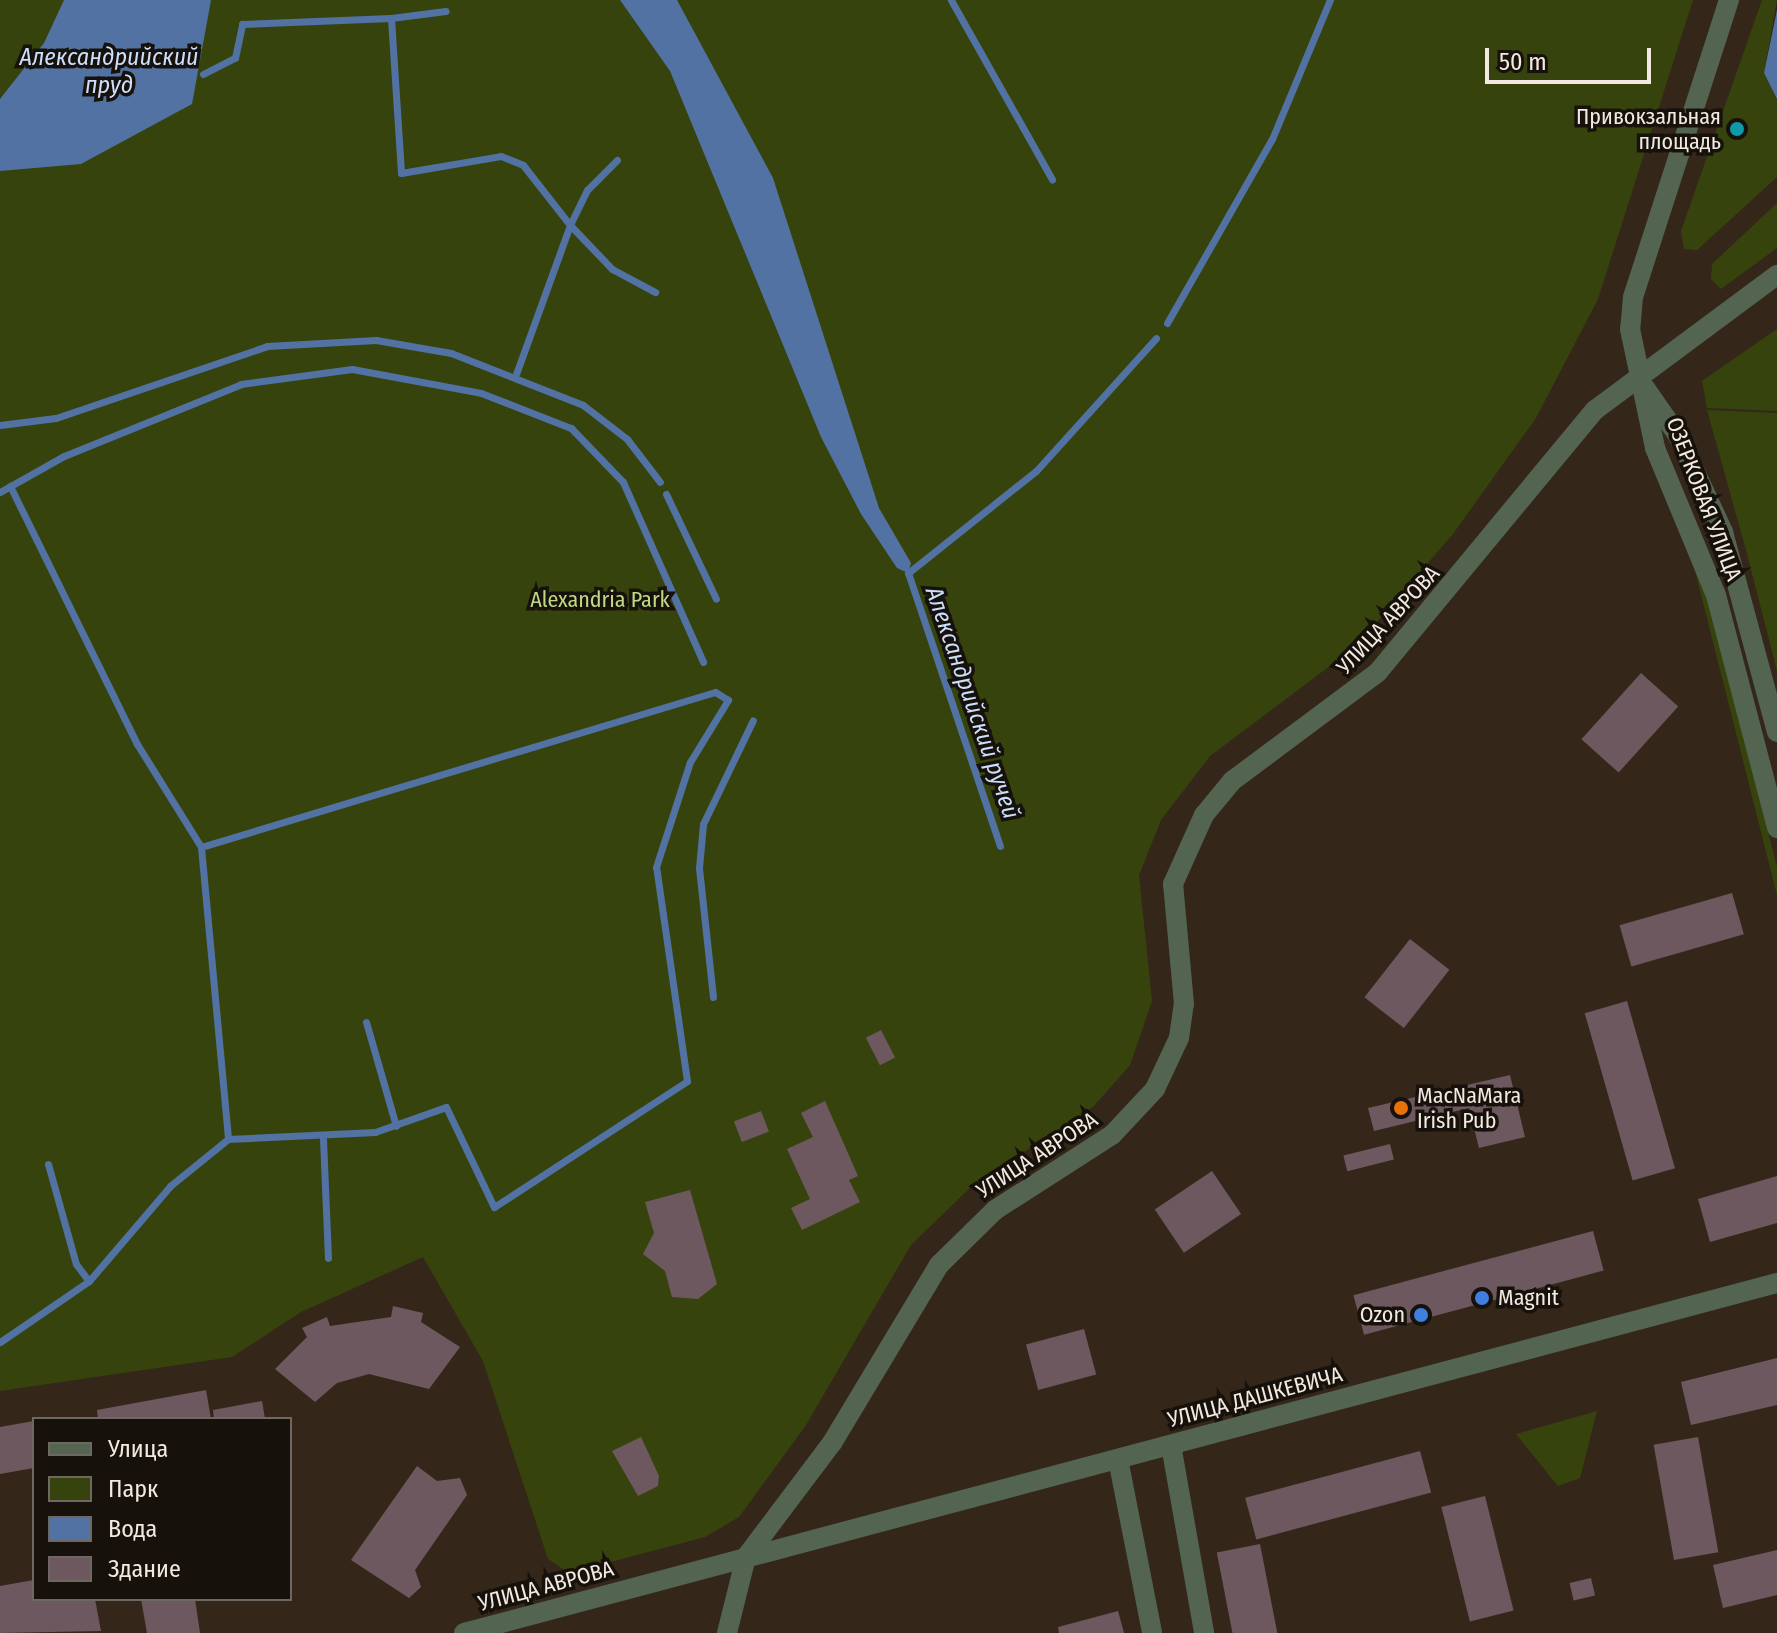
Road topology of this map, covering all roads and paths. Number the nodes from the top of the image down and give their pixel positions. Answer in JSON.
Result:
{"nodes":[{"id":1,"x":1729,"y":0,"type":"edge"},
{"id":2,"x":1777,"y":275,"type":"edge"},
{"id":3,"x":1636,"y":375,"type":"junction"},
{"id":4,"x":1777,"y":732,"type":"edge"},
{"id":5,"x":1777,"y":828,"type":"edge"},
{"id":6,"x":1777,"y":1283,"type":"edge"},
{"id":7,"x":1171,"y":1445,"type":"junction"},
{"id":8,"x":1118,"y":1459,"type":"junction"},
{"id":9,"x":746,"y":1557,"type":"junction"},
{"id":10,"x":464,"y":1633,"type":"edge"},
{"id":11,"x":727,"y":1633,"type":"edge"},
{"id":12,"x":1152,"y":1633,"type":"edge"},
{"id":13,"x":1204,"y":1633,"type":"edge"}],
"edges":[{"from":1,"to":3,"type":"street"},
{"from":2,"to":3,"type":"street","name":"УЛИЦА АВРОВА"},
{"from":3,"to":4,"type":"street","name":"ОЗЕРКОВАЯ УЛИЦА"},
{"from":3,"to":5,"type":"street","name":"ОЗЕРКОВАЯ УЛИЦА"},
{"from":3,"to":9,"type":"street","name":"УЛИЦА АВРОВА"},
{"from":6,"to":7,"type":"street","name":"УЛИЦА ДАШКЕВИЧА"},
{"from":7,"to":8,"type":"street","name":"УЛИЦА ДАШКЕВИЧА"},
{"from":7,"to":13,"type":"street"},
{"from":8,"to":9,"type":"street","name":"УЛИЦА ДАШКЕВИЧА"},
{"from":8,"to":12,"type":"street"},
{"from":9,"to":10,"type":"street","name":"УЛИЦА АВРОВА"},
{"from":9,"to":11,"type":"street"}]}
